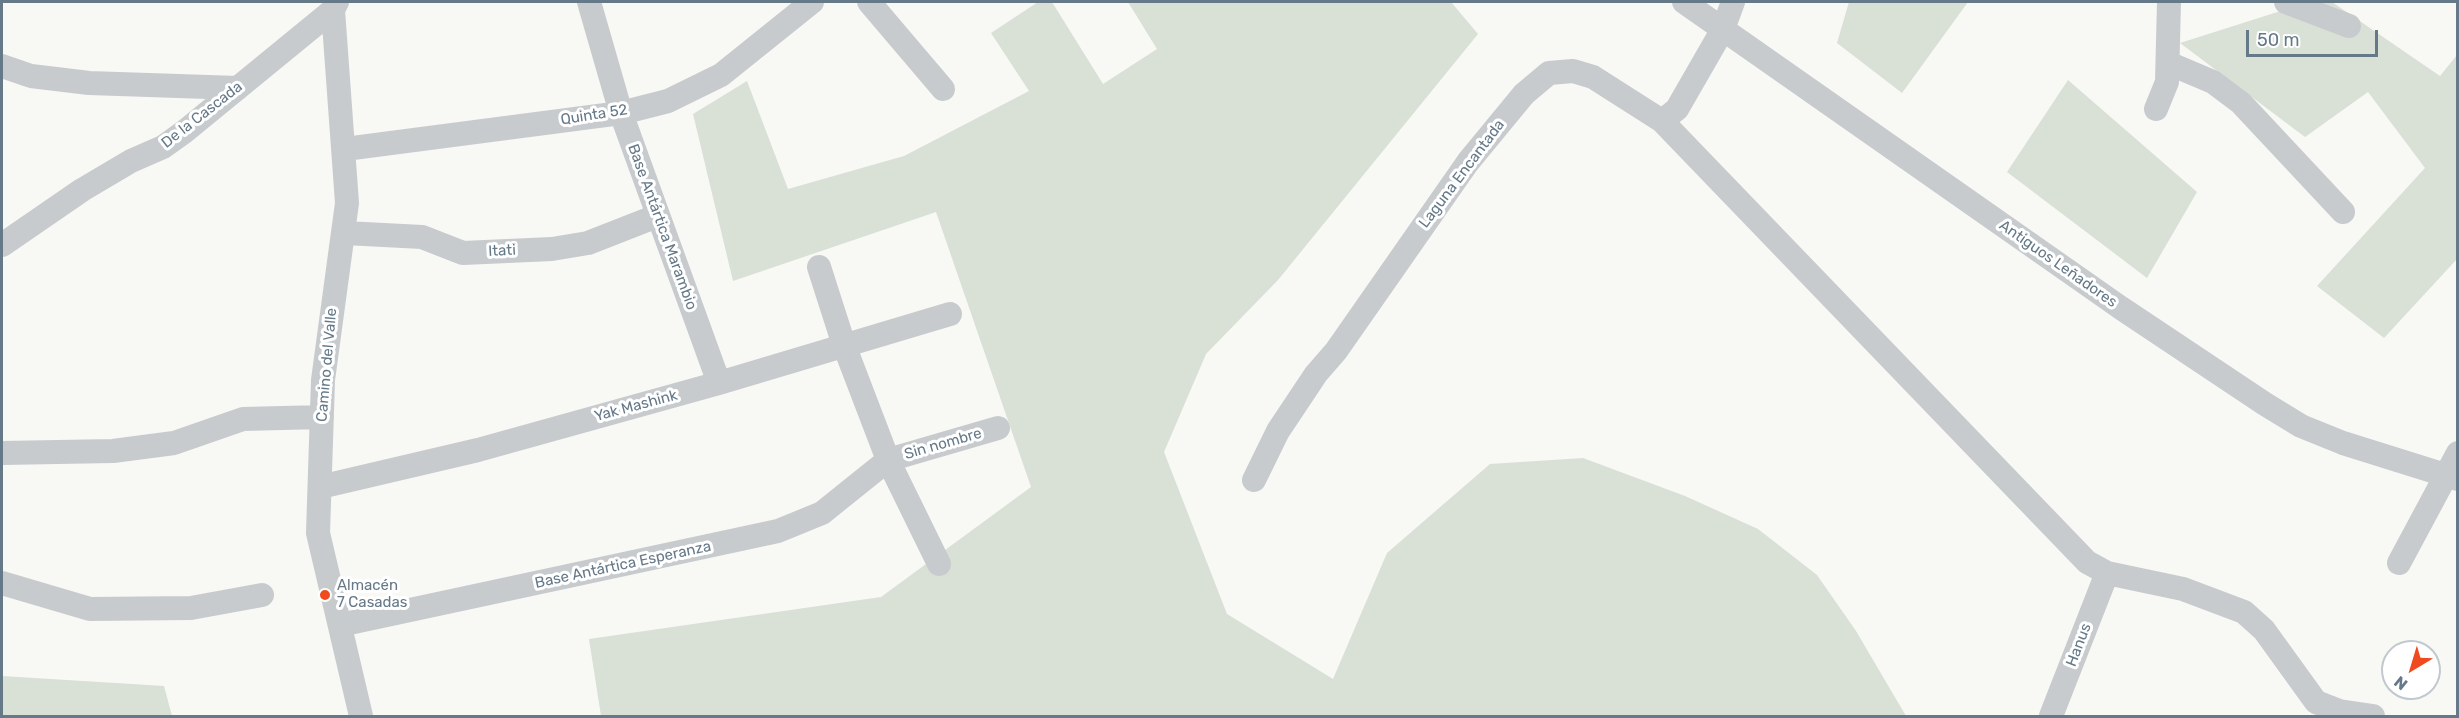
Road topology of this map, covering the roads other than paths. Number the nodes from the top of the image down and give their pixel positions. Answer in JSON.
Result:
{"nodes":[{"id":1,"x":589,"y":2,"type":"edge"},
{"id":2,"x":812,"y":2,"type":"edge"},
{"id":3,"x":869,"y":2,"type":"edge"},
{"id":4,"x":1684,"y":2,"type":"edge"},
{"id":5,"x":1733,"y":2,"type":"edge"},
{"id":6,"x":2169,"y":2,"type":"edge"},
{"id":7,"x":2286,"y":2,"type":"edge"},
{"id":8,"x":335,"y":6,"type":"edge"},
{"id":9,"x":2349,"y":26,"type":"dead end"},
{"id":10,"x":1723,"y":28,"type":"junction"},
{"id":11,"x":2168,"y":63,"type":"junction"},
{"id":12,"x":2,"y":66,"type":"edge"},
{"id":13,"x":238,"y":88,"type":"junction"},
{"id":14,"x":943,"y":89,"type":"dead end"},
{"id":15,"x":2156,"y":109,"type":"dead end"},
{"id":16,"x":621,"y":112,"type":"junction"},
{"id":17,"x":1662,"y":121,"type":"junction"},
{"id":18,"x":345,"y":149,"type":"junction"},
{"id":19,"x":2343,"y":212,"type":"dead end"},
{"id":20,"x":657,"y":216,"type":"junction"},
{"id":21,"x":345,"y":233,"type":"junction"},
{"id":22,"x":2,"y":245,"type":"edge"},
{"id":23,"x":819,"y":267,"type":"dead end"},
{"id":24,"x":950,"y":314,"type":"dead end"},
{"id":25,"x":844,"y":345,"type":"junction"},
{"id":26,"x":719,"y":383,"type":"junction"},
{"id":27,"x":322,"y":417,"type":"junction"},
{"id":28,"x":998,"y":428,"type":"dead end"},
{"id":29,"x":2,"y":453,"type":"edge"},
{"id":30,"x":2457,"y":453,"type":"edge"},
{"id":31,"x":888,"y":460,"type":"junction"},
{"id":32,"x":2452,"y":478,"type":"edge"},
{"id":33,"x":1254,"y":480,"type":"dead end"},
{"id":34,"x":320,"y":487,"type":"junction"},
{"id":35,"x":2399,"y":563,"type":"dead end"},
{"id":36,"x":939,"y":564,"type":"dead end"},
{"id":37,"x":2107,"y":573,"type":"junction"},
{"id":38,"x":2,"y":583,"type":"edge"},
{"id":39,"x":262,"y":594,"type":"dead end"},
{"id":40,"x":340,"y":625,"type":"junction"},
{"id":41,"x":361,"y":717,"type":"edge"},
{"id":42,"x":2051,"y":717,"type":"edge"},
{"id":43,"x":2373,"y":717,"type":"edge"}],
"edges":[{"from":1,"to":16,"type":"street","name":"Base Antártica Marambio"},
{"from":2,"to":16,"type":"street","name":"Quinta 52"},
{"from":3,"to":14,"type":"street"},
{"from":4,"to":10,"type":"street","name":"Antiguos Leñadores"},
{"from":5,"to":10,"type":"street"},
{"from":6,"to":11,"type":"street"},
{"from":7,"to":9,"type":"street"},
{"from":8,"to":13,"type":"street","name":"De la Cascada"},
{"from":8,"to":18,"type":"street","name":"Camino del Valle"},
{"from":10,"to":17,"type":"street"},
{"from":10,"to":32,"type":"street","name":"Antiguos Leñadores"},
{"from":11,"to":15,"type":"street"},
{"from":11,"to":19,"type":"street"},
{"from":12,"to":13,"type":"street"},
{"from":13,"to":22,"type":"street","name":"De la Cascada"},
{"from":16,"to":18,"type":"street","name":"Quinta 52"},
{"from":16,"to":20,"type":"street","name":"Base Antártica Marambio"},
{"from":17,"to":33,"type":"street","name":"Laguna Encantada"},
{"from":17,"to":37,"type":"street","name":"Laguna Encantada"},
{"from":18,"to":21,"type":"street","name":"Camino del Valle"},
{"from":20,"to":21,"type":"street","name":"Itati"},
{"from":20,"to":26,"type":"street","name":"Base Antártica Marambio"},
{"from":21,"to":27,"type":"street","name":"Camino del Valle"},
{"from":23,"to":25,"type":"street"},
{"from":24,"to":25,"type":"street","name":"Yak Mashink"},
{"from":25,"to":26,"type":"street","name":"Yak Mashink"},
{"from":25,"to":31,"type":"street"},
{"from":26,"to":34,"type":"street","name":"Yak Mashink"},
{"from":27,"to":29,"type":"street"},
{"from":27,"to":34,"type":"street","name":"Camino del Valle"},
{"from":28,"to":31,"type":"street","name":"Sin nombre"},
{"from":30,"to":32,"type":"street"},
{"from":31,"to":36,"type":"street"},
{"from":31,"to":40,"type":"street","name":"Base Antártica Esperanza"},
{"from":32,"to":35,"type":"street"},
{"from":34,"to":40,"type":"street","name":"Camino del Valle"},
{"from":37,"to":42,"type":"street","name":"Hanus"},
{"from":37,"to":43,"type":"street"},
{"from":38,"to":39,"type":"street"},
{"from":40,"to":41,"type":"street","name":"Camino del Valle"}]}
